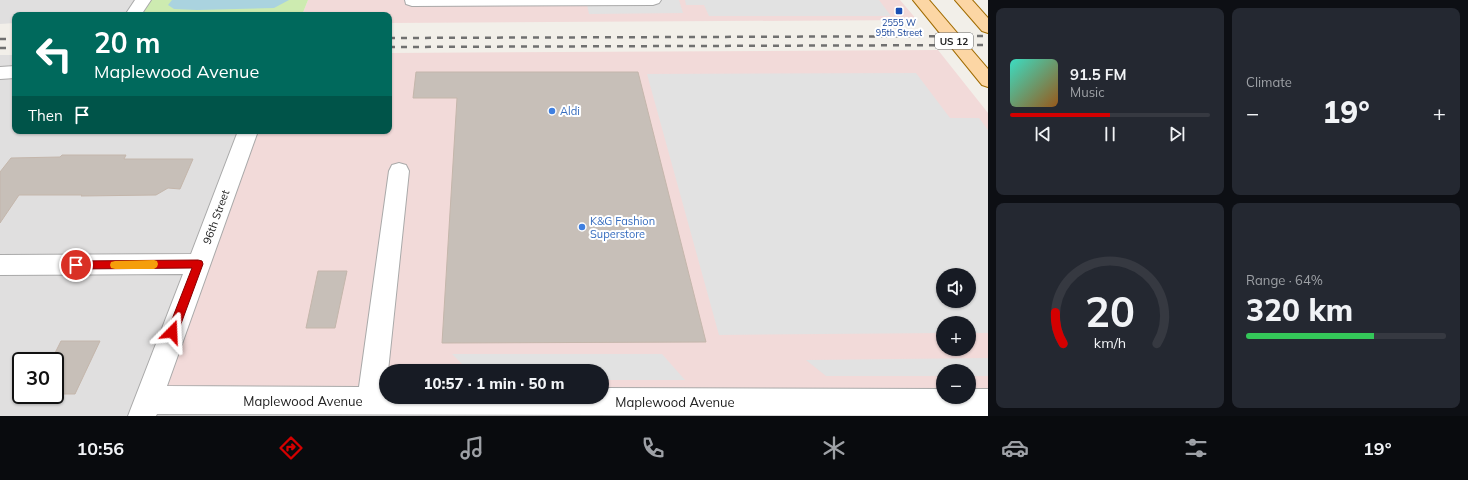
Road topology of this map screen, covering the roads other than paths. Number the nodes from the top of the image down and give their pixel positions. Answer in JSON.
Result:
{"nodes":[{"id":1,"x":143,"y":0,"type":"edge"},
{"id":2,"x":558,"y":0,"type":"edge"},
{"id":3,"x":653,"y":0,"type":"edge"},
{"id":4,"x":921,"y":0,"type":"edge"},
{"id":5,"x":963,"y":0,"type":"edge"},
{"id":6,"x":412,"y":1,"type":"dead end"},
{"id":7,"x":135,"y":12,"type":"edge"},
{"id":8,"x":988,"y":28,"type":"edge"},
{"id":9,"x":12,"y":72,"type":"edge"},
{"id":10,"x":0,"y":73,"type":"edge"},
{"id":11,"x":988,"y":81,"type":"edge"},
{"id":12,"x":247,"y":134,"type":"edge"},
{"id":13,"x":399,"y":171,"type":"dead end"},
{"id":14,"x":198,"y":264,"type":"junction"},
{"id":15,"x":0,"y":265,"type":"edge"},
{"id":16,"x":371,"y":401,"type":"junction"},
{"id":17,"x":144,"y":408,"type":"edge"},
{"id":18,"x":982,"y":408,"type":"edge"}],
"edges":[{"from":1,"to":7,"type":"street"},
{"from":2,"to":3,"type":"street"},
{"from":2,"to":6,"type":"street"},
{"from":4,"to":11,"type":"main road","number":"US 12"},
{"from":5,"to":8,"type":"main road","number":"US 12"},
{"from":9,"to":10,"type":"street"},
{"from":12,"to":14,"type":"street","name":"96th Street"},
{"from":13,"to":16,"type":"street"},
{"from":14,"to":15,"type":"street"},
{"from":14,"to":17,"type":"street","name":"96th Street"},
{"from":16,"to":17,"type":"street","name":"Maplewood Avenue"},
{"from":16,"to":18,"type":"street","name":"Maplewood Avenue"}]}
